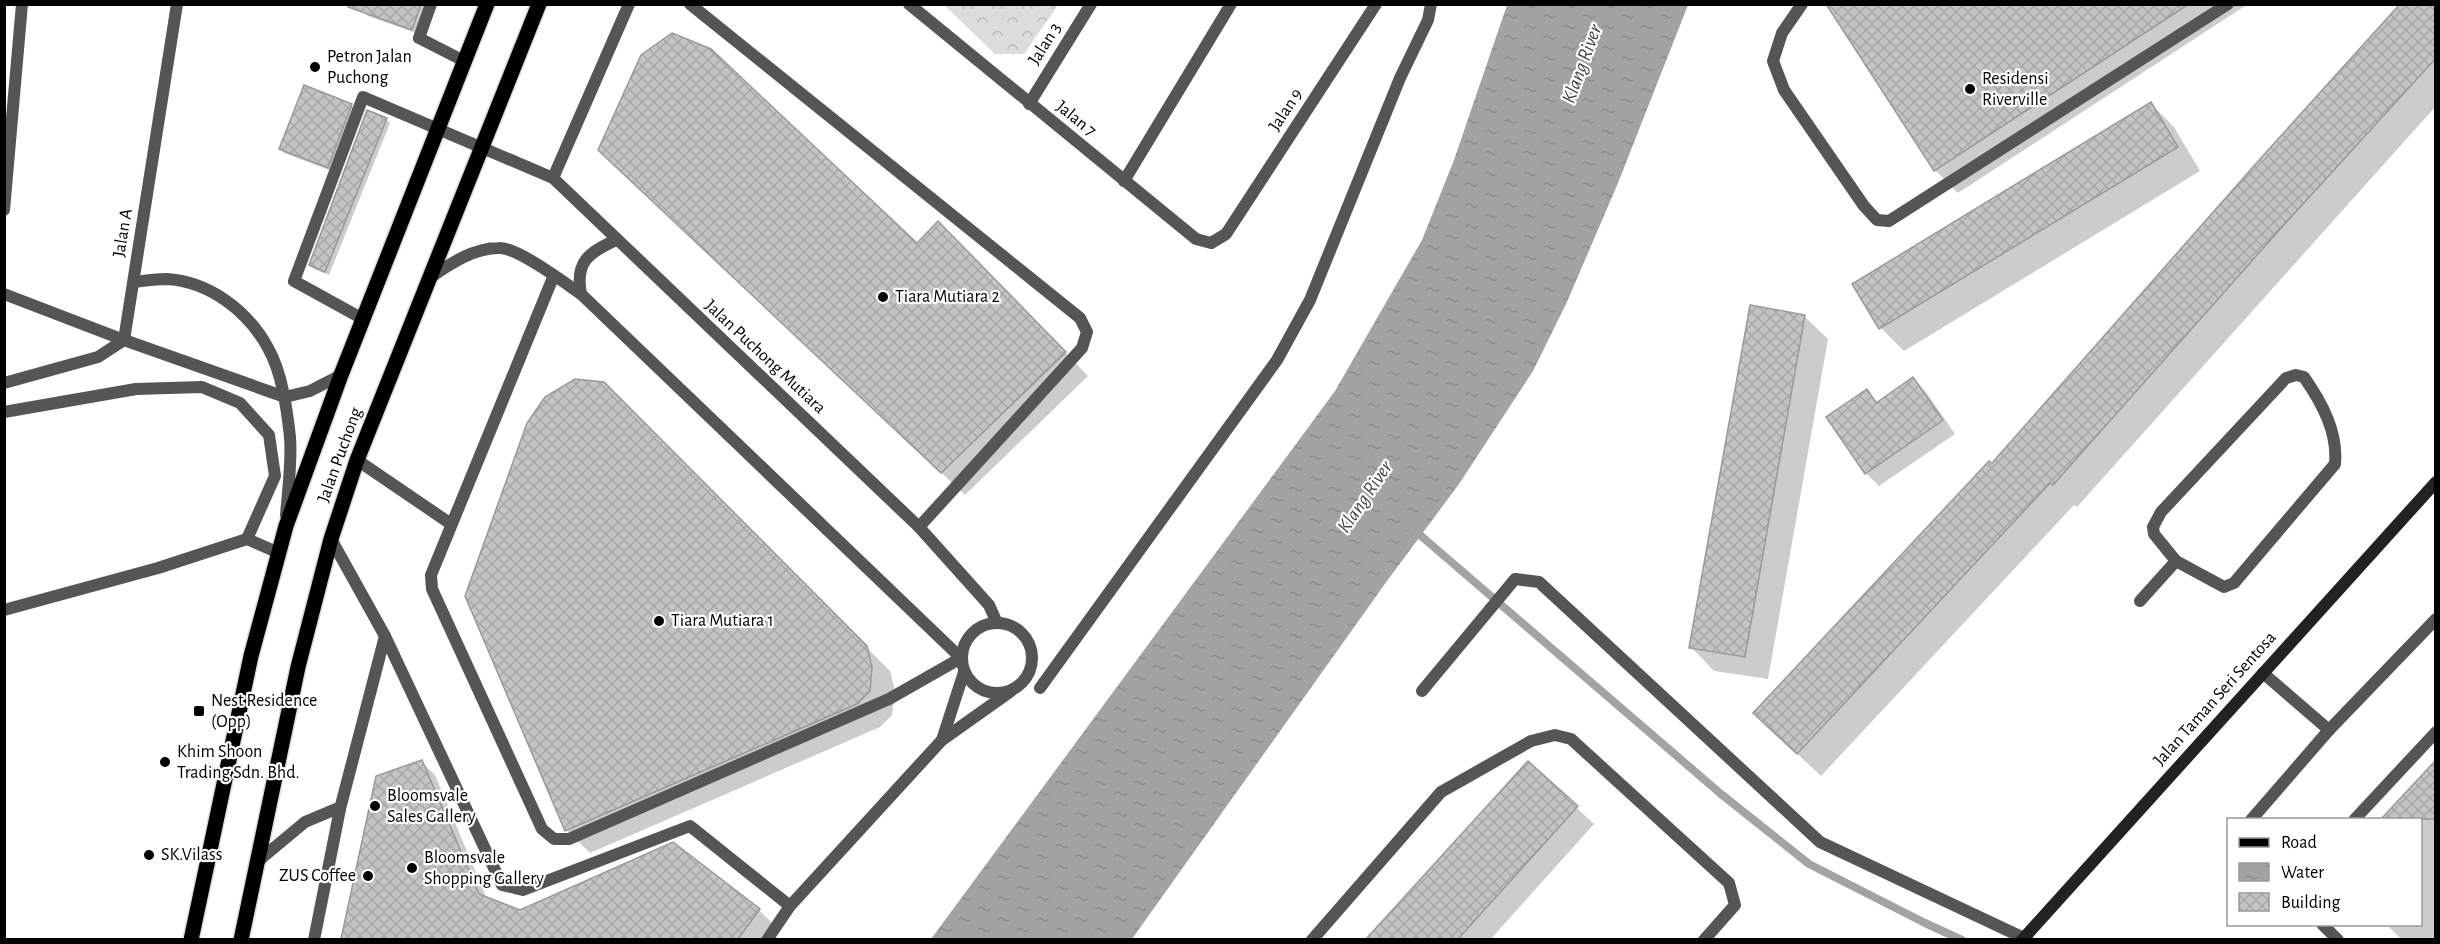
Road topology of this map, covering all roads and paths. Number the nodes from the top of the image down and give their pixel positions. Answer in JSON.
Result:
{"nodes":[{"id":1,"x":22,"y":4,"type":"edge"},
{"id":2,"x":177,"y":4,"type":"edge"},
{"id":3,"x":431,"y":4,"type":"edge"},
{"id":4,"x":487,"y":4,"type":"edge"},
{"id":5,"x":539,"y":4,"type":"edge"},
{"id":6,"x":629,"y":4,"type":"edge"},
{"id":7,"x":690,"y":4,"type":"edge"},
{"id":8,"x":909,"y":4,"type":"edge"},
{"id":9,"x":1091,"y":4,"type":"edge"},
{"id":10,"x":1231,"y":4,"type":"edge"},
{"id":11,"x":1376,"y":4,"type":"edge"},
{"id":12,"x":1431,"y":4,"type":"edge"},
{"id":13,"x":1802,"y":4,"type":"edge"},
{"id":14,"x":2228,"y":4,"type":"edge"},
{"id":15,"x":464,"y":61,"type":"junction"},
{"id":16,"x":1029,"y":104,"type":"junction"},
{"id":17,"x":438,"y":128,"type":"junction"},
{"id":18,"x":483,"y":148,"type":"junction"},
{"id":19,"x":553,"y":178,"type":"junction"},
{"id":20,"x":1124,"y":181,"type":"junction"},
{"id":21,"x":4,"y":210,"type":"edge"},
{"id":22,"x":1226,"y":234,"type":"joint"},
{"id":23,"x":616,"y":240,"type":"junction"},
{"id":24,"x":554,"y":275,"type":"junction"},
{"id":25,"x":431,"y":277,"type":"junction"},
{"id":26,"x":134,"y":282,"type":"junction"},
{"id":27,"x":4,"y":294,"type":"edge"},
{"id":28,"x":581,"y":294,"type":"junction"},
{"id":29,"x":363,"y":319,"type":"junction"},
{"id":30,"x":124,"y":340,"type":"junction"},
{"id":31,"x":200,"y":367,"type":"junction"},
{"id":32,"x":341,"y":375,"type":"junction"},
{"id":33,"x":4,"y":383,"type":"edge"},
{"id":34,"x":198,"y":388,"type":"junction"},
{"id":35,"x":285,"y":397,"type":"junction"},
{"id":36,"x":4,"y":412,"type":"edge"},
{"id":37,"x":357,"y":460,"type":"junction"},
{"id":38,"x":2436,"y":482,"type":"edge"},
{"id":39,"x":451,"y":524,"type":"junction"},
{"id":40,"x":286,"y":526,"type":"junction"},
{"id":41,"x":919,"y":527,"type":"junction"},
{"id":42,"x":247,"y":539,"type":"junction"},
{"id":43,"x":331,"y":539,"type":"junction"},
{"id":44,"x":279,"y":553,"type":"junction"},
{"id":45,"x":2175,"y":561,"type":"junction"},
{"id":46,"x":2140,"y":601,"type":"dead end"},
{"id":47,"x":4,"y":610,"type":"edge"},
{"id":48,"x":2436,"y":619,"type":"edge"},
{"id":49,"x":997,"y":623,"type":"junction"},
{"id":50,"x":385,"y":636,"type":"junction"},
{"id":51,"x":961,"y":658,"type":"junction"},
{"id":52,"x":964,"y":672,"type":"junction"},
{"id":53,"x":2263,"y":673,"type":"junction"},
{"id":54,"x":1040,"y":688,"type":"dead end"},
{"id":55,"x":1011,"y":691,"type":"junction"},
{"id":56,"x":1422,"y":691,"type":"dead end"},
{"id":57,"x":2329,"y":730,"type":"junction"},
{"id":58,"x":2436,"y":732,"type":"edge"},
{"id":59,"x":942,"y":740,"type":"junction"},
{"id":60,"x":340,"y":809,"type":"junction"},
{"id":61,"x":2252,"y":818,"type":"edge"},
{"id":62,"x":2355,"y":818,"type":"edge"},
{"id":63,"x":257,"y":861,"type":"junction"},
{"id":64,"x":790,"y":906,"type":"junction"},
{"id":65,"x":2324,"y":926,"type":"edge"},
{"id":66,"x":190,"y":939,"type":"edge"},
{"id":67,"x":241,"y":939,"type":"edge"},
{"id":68,"x":314,"y":939,"type":"edge"},
{"id":69,"x":767,"y":939,"type":"edge"},
{"id":70,"x":1312,"y":939,"type":"edge"},
{"id":71,"x":1704,"y":939,"type":"edge"},
{"id":72,"x":2024,"y":939,"type":"edge"},
{"id":73,"x":2338,"y":939,"type":"edge"}],
"edges":[{"from":1,"to":21,"type":"street"},
{"from":2,"to":26,"type":"street","name":"Jalan A"},
{"from":3,"to":15,"type":"street"},
{"from":4,"to":15,"type":"main road","name":"Jalan Puchong"},
{"from":5,"to":18,"type":"main road","name":"Jalan Puchong"},
{"from":6,"to":19,"type":"street"},
{"from":7,"to":41,"type":"street"},
{"from":8,"to":16,"type":"street","name":"Jalan 7"},
{"from":9,"to":16,"type":"street","name":"Jalan 3"},
{"from":10,"to":20,"type":"street"},
{"from":11,"to":22,"type":"street","name":"Jalan 9"},
{"from":12,"to":54,"type":"street"},
{"from":13,"to":14,"type":"street"},
{"from":15,"to":17,"type":"main road","name":"Jalan Puchong"},
{"from":16,"to":20,"type":"street","name":"Jalan 7"},
{"from":17,"to":18,"type":"street","name":"Jalan Puchong Mutiara"},
{"from":17,"to":29,"type":"main road","name":"Jalan Puchong"},
{"from":17,"to":29,"type":"street","name":"Jalan Puchong Mutiara"},
{"from":18,"to":19,"type":"street","name":"Jalan Puchong Mutiara"},
{"from":18,"to":25,"type":"main road","name":"Jalan Puchong"},
{"from":19,"to":23,"type":"street","name":"Jalan Puchong Mutiara"},
{"from":20,"to":22,"type":"street","name":"Jalan 7"},
{"from":23,"to":28,"type":"street"},
{"from":23,"to":41,"type":"street","name":"Jalan Puchong Mutiara"},
{"from":24,"to":25,"type":"street"},
{"from":24,"to":28,"type":"street"},
{"from":24,"to":39,"type":"street"},
{"from":25,"to":37,"type":"main road","name":"Jalan Puchong"},
{"from":26,"to":30,"type":"street","name":"Jalan A"},
{"from":26,"to":35,"type":"street"},
{"from":27,"to":30,"type":"street"},
{"from":28,"to":51,"type":"street"},
{"from":29,"to":32,"type":"main road","name":"Jalan Puchong"},
{"from":30,"to":31,"type":"street"},
{"from":30,"to":33,"type":"street"},
{"from":31,"to":34,"type":"street"},
{"from":31,"to":35,"type":"street"},
{"from":32,"to":35,"type":"street"},
{"from":32,"to":40,"type":"main road","name":"Jalan Puchong"},
{"from":34,"to":36,"type":"street"},
{"from":34,"to":42,"type":"street"},
{"from":35,"to":40,"type":"street"},
{"from":37,"to":39,"type":"street"},
{"from":37,"to":43,"type":"main road","name":"Jalan Puchong"},
{"from":38,"to":53,"type":"main road","name":"Jalan Taman Seri Sentosa"},
{"from":39,"to":51,"type":"street"},
{"from":40,"to":44,"type":"main road","name":"Jalan Puchong"},
{"from":41,"to":49,"type":"street","name":"Jalan Puchong Mutiara"},
{"from":42,"to":44,"type":"street"},
{"from":42,"to":47,"type":"street"},
{"from":43,"to":50,"type":"street"},
{"from":43,"to":63,"type":"main road","name":"Jalan Puchong"},
{"from":44,"to":66,"type":"main road","name":"Jalan Puchong"},
{"from":45,"to":45,"type":"street"},
{"from":45,"to":46,"type":"street"},
{"from":48,"to":57,"type":"street"},
{"from":49,"to":51,"type":"street"},
{"from":49,"to":55,"type":"street"},
{"from":50,"to":60,"type":"street"},
{"from":50,"to":64,"type":"street"},
{"from":51,"to":52,"type":"street"},
{"from":52,"to":55,"type":"street"},
{"from":52,"to":59,"type":"street"},
{"from":53,"to":57,"type":"street"},
{"from":53,"to":72,"type":"main road","name":"Jalan Taman Seri Sentosa"},
{"from":55,"to":59,"type":"street"},
{"from":56,"to":72,"type":"street"},
{"from":57,"to":61,"type":"street"},
{"from":58,"to":62,"type":"street"},
{"from":59,"to":64,"type":"street"},
{"from":60,"to":63,"type":"street"},
{"from":60,"to":68,"type":"street"},
{"from":63,"to":67,"type":"main road","name":"Jalan Puchong"},
{"from":64,"to":69,"type":"street"},
{"from":65,"to":73,"type":"street"},
{"from":70,"to":71,"type":"street"}]}
